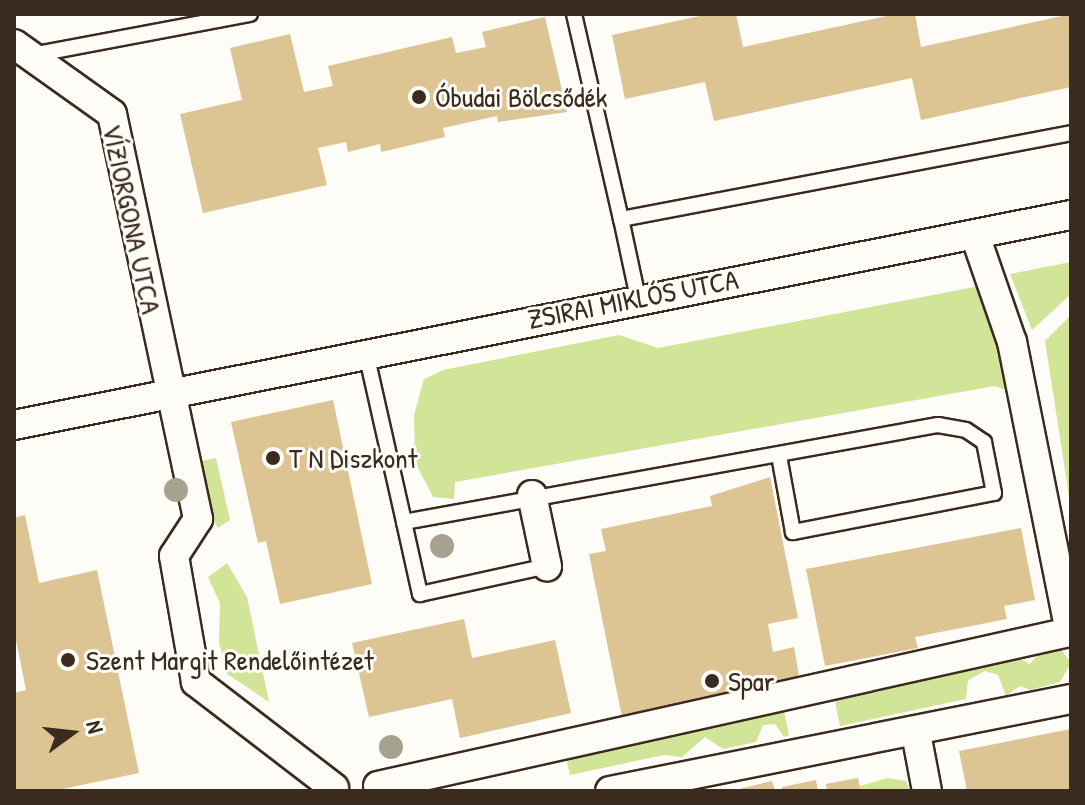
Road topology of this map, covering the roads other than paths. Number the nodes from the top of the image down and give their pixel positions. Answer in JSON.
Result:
{"nodes":[{"id":1,"x":250,"y":14,"type":"edge"},
{"id":2,"x":574,"y":14,"type":"edge"},
{"id":3,"x":23,"y":49,"type":"edge"},
{"id":4,"x":1071,"y":133,"type":"edge"},
{"id":5,"x":1071,"y":215,"type":"edge"},
{"id":6,"x":621,"y":219,"type":"junction"},
{"id":7,"x":975,"y":235,"type":"junction"},
{"id":8,"x":638,"y":298,"type":"junction"},
{"id":9,"x":366,"y":353,"type":"junction"},
{"id":10,"x":184,"y":390,"type":"junction"},
{"id":11,"x":14,"y":425,"type":"edge"},
{"id":12,"x":779,"y":456,"type":"junction"},
{"id":13,"x":532,"y":495,"type":"junction"},
{"id":14,"x":404,"y":522,"type":"junction"},
{"id":15,"x":547,"y":566,"type":"joint"},
{"id":16,"x":1070,"y":634,"type":"edge"},
{"id":17,"x":1071,"y":699,"type":"edge"},
{"id":18,"x":916,"y":733,"type":"junction"},
{"id":19,"x":381,"y":788,"type":"edge"},
{"id":20,"x":327,"y":790,"type":"edge"},
{"id":21,"x":610,"y":791,"type":"edge"},
{"id":22,"x":927,"y":791,"type":"edge"}],
"edges":[{"from":1,"to":3,"type":"lane"},
{"from":2,"to":6,"type":"lane"},
{"from":3,"to":10,"type":"street","name":"VÍZIORGONA UTCA"},
{"from":4,"to":6,"type":"lane"},
{"from":5,"to":7,"type":"street","name":"ZSIRAI MIKLÓS UTCA"},
{"from":6,"to":8,"type":"lane"},
{"from":7,"to":8,"type":"street","name":"ZSIRAI MIKLÓS UTCA"},
{"from":7,"to":16,"type":"street"},
{"from":8,"to":9,"type":"street","name":"ZSIRAI MIKLÓS UTCA"},
{"from":9,"to":10,"type":"street","name":"ZSIRAI MIKLÓS UTCA"},
{"from":9,"to":14,"type":"lane"},
{"from":10,"to":11,"type":"street","name":"ZSIRAI MIKLÓS UTCA"},
{"from":10,"to":20,"type":"street","name":"VÍZIORGONA UTCA"},
{"from":12,"to":12,"type":"lane"},
{"from":12,"to":13,"type":"lane"},
{"from":13,"to":14,"type":"lane"},
{"from":13,"to":15,"type":"street"},
{"from":14,"to":15,"type":"lane"},
{"from":16,"to":19,"type":"street"},
{"from":17,"to":18,"type":"street"},
{"from":18,"to":21,"type":"street"},
{"from":18,"to":22,"type":"street"},
{"from":19,"to":20,"type":"street"}]}
